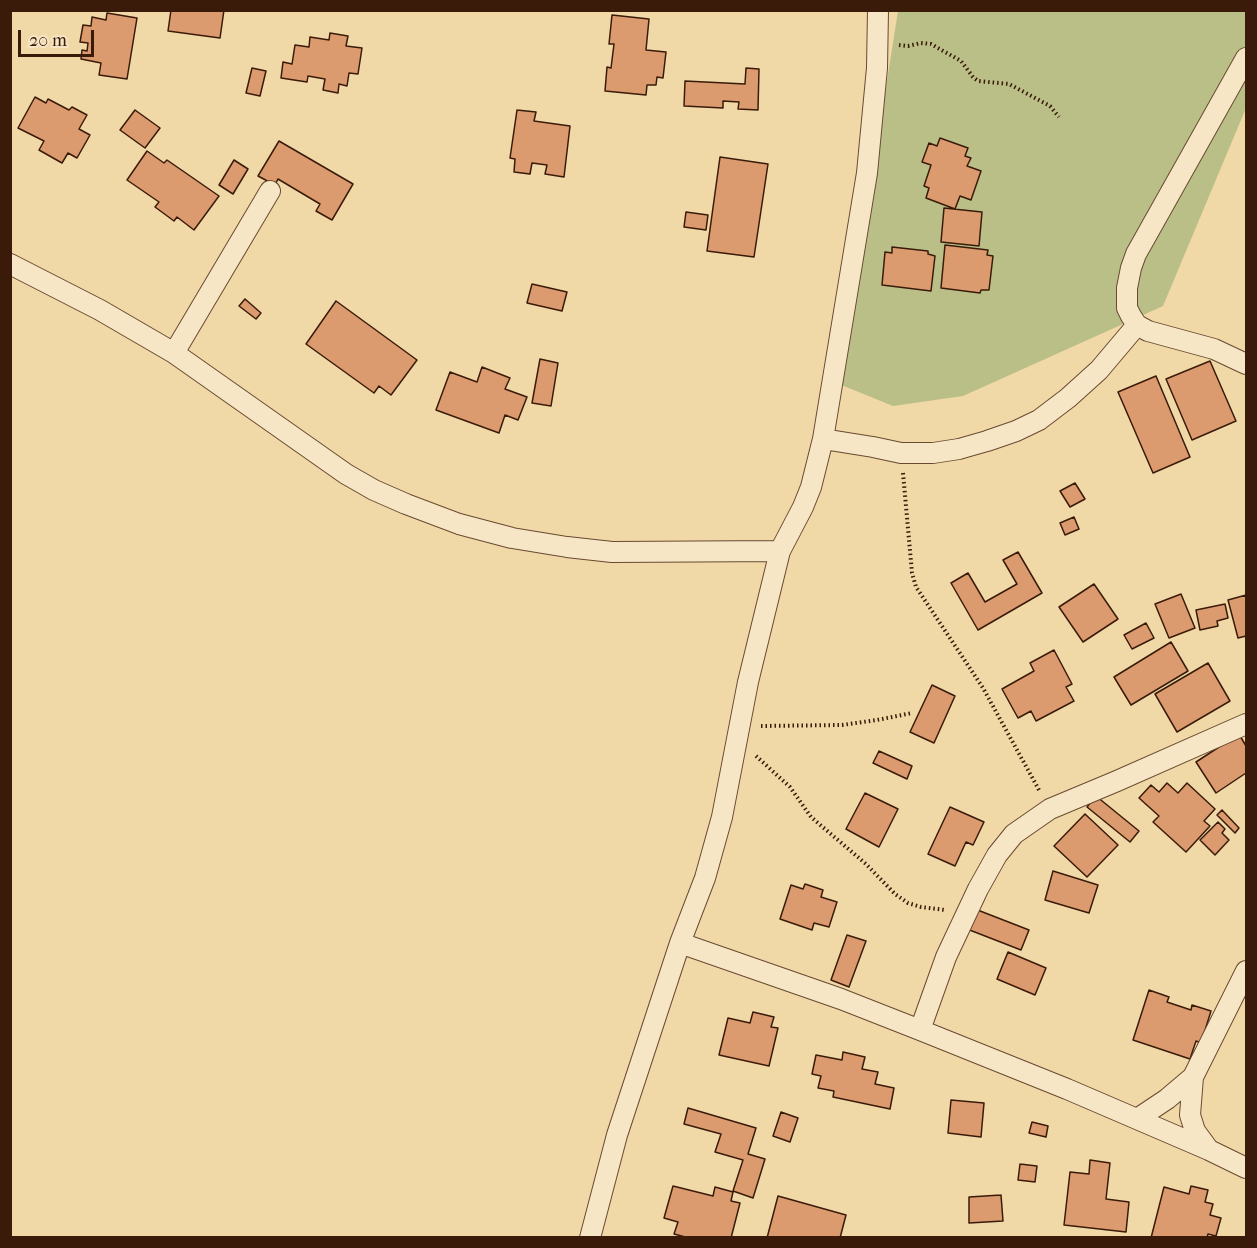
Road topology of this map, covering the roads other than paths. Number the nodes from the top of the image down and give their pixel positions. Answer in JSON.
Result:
{"nodes":[{"id":1,"x":878,"y":10,"type":"edge"},
{"id":2,"x":1246,"y":58,"type":"edge"},
{"id":3,"x":270,"y":191,"type":"dead end"},
{"id":4,"x":10,"y":264,"type":"edge"},
{"id":5,"x":1137,"y":325,"type":"junction"},
{"id":6,"x":174,"y":353,"type":"junction"},
{"id":7,"x":1246,"y":364,"type":"edge"},
{"id":8,"x":823,"y":439,"type":"junction"},
{"id":9,"x":780,"y":551,"type":"junction"},
{"id":10,"x":1246,"y":724,"type":"edge"},
{"id":11,"x":680,"y":943,"type":"junction"},
{"id":12,"x":1246,"y":971,"type":"edge"},
{"id":13,"x":920,"y":1030,"type":"junction"},
{"id":14,"x":1193,"y":1077,"type":"junction"},
{"id":15,"x":1137,"y":1119,"type":"junction"},
{"id":16,"x":1209,"y":1150,"type":"junction"},
{"id":17,"x":1246,"y":1168,"type":"edge"},
{"id":18,"x":590,"y":1238,"type":"edge"}],
"edges":[{"from":1,"to":8,"type":"street"},
{"from":2,"to":5,"type":"street"},
{"from":3,"to":6,"type":"street"},
{"from":4,"to":6,"type":"street"},
{"from":5,"to":7,"type":"street"},
{"from":5,"to":8,"type":"street"},
{"from":6,"to":9,"type":"street"},
{"from":8,"to":9,"type":"street"},
{"from":9,"to":11,"type":"street"},
{"from":10,"to":13,"type":"street"},
{"from":11,"to":13,"type":"street"},
{"from":11,"to":18,"type":"street"},
{"from":12,"to":14,"type":"street"},
{"from":13,"to":15,"type":"street"},
{"from":14,"to":15,"type":"street"},
{"from":14,"to":16,"type":"street"},
{"from":15,"to":16,"type":"street"},
{"from":16,"to":17,"type":"street"}]}
